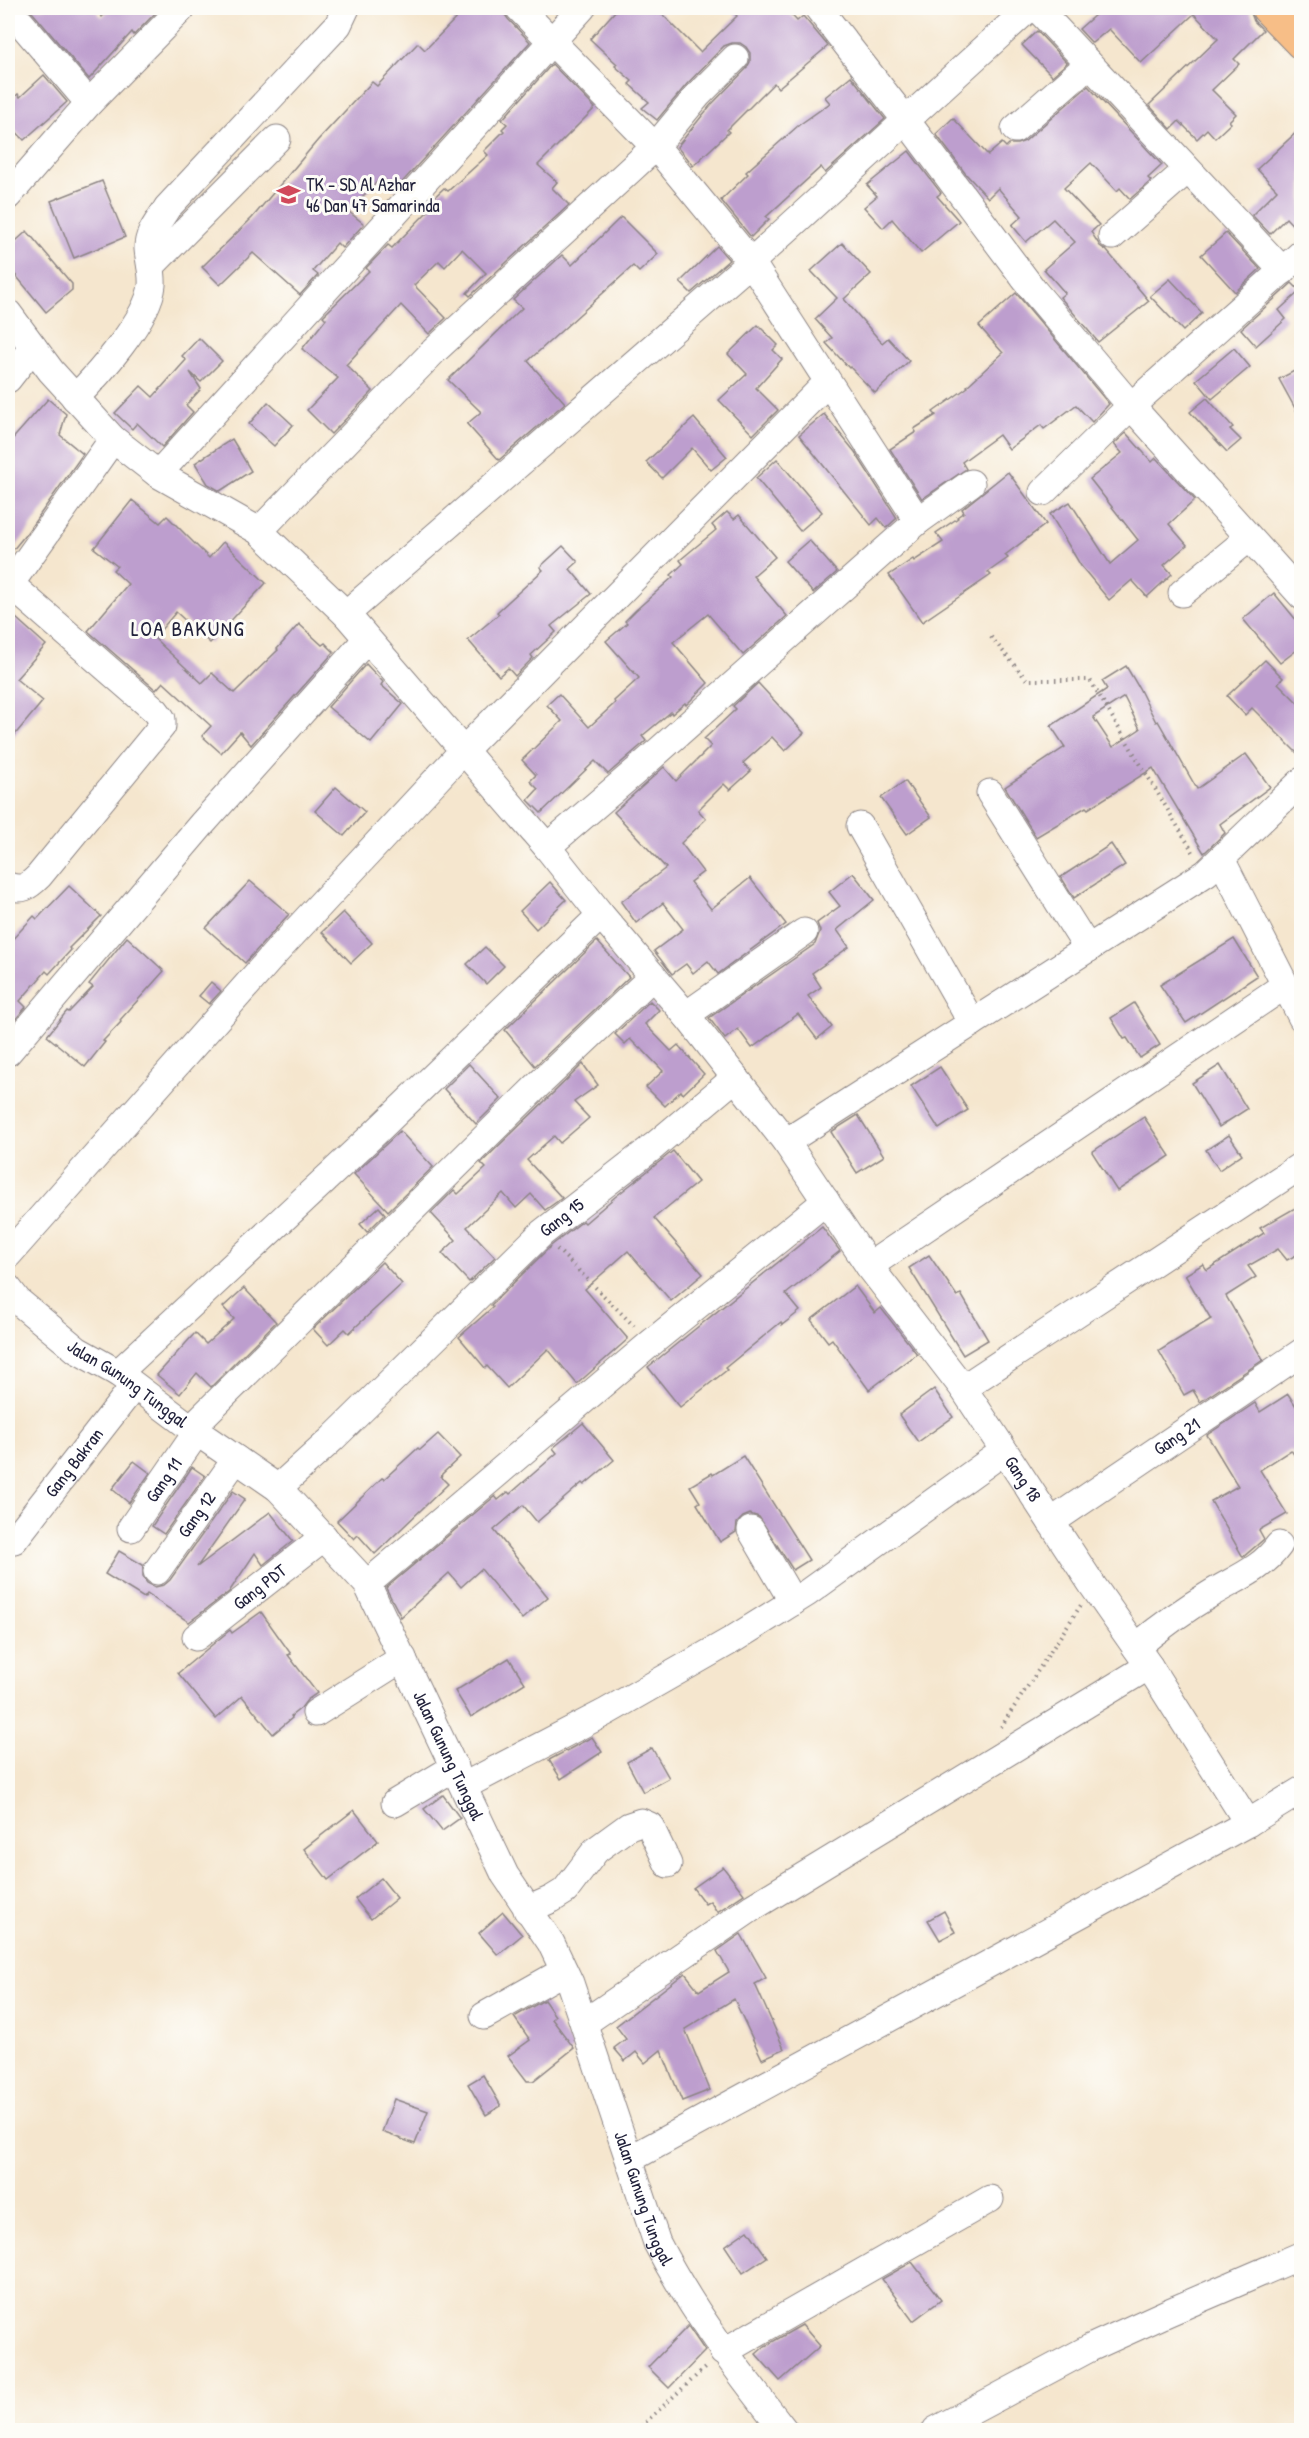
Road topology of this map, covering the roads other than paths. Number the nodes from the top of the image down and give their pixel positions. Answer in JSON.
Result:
{"nodes":[{"id":1,"x":182,"y":8,"type":"edge"},
{"id":2,"x":346,"y":8,"type":"edge"},
{"id":3,"x":519,"y":8,"type":"edge"},
{"id":4,"x":582,"y":8,"type":"edge"},
{"id":5,"x":818,"y":8,"type":"edge"},
{"id":6,"x":1029,"y":8,"type":"edge"},
{"id":7,"x":1037,"y":8,"type":"edge"},
{"id":8,"x":1268,"y":8,"type":"edge"},
{"id":9,"x":21,"y":23,"type":"dead end"},
{"id":10,"x":552,"y":42,"type":"junction"},
{"id":11,"x":1302,"y":43,"type":"edge"},
{"id":12,"x":735,"y":58,"type":"dead end"},
{"id":13,"x":1089,"y":64,"type":"junction"},
{"id":14,"x":89,"y":104,"type":"junction"},
{"id":15,"x":905,"y":119,"type":"junction"},
{"id":16,"x":1015,"y":129,"type":"dead end"},
{"id":17,"x":276,"y":139,"type":"dead end"},
{"id":18,"x":655,"y":147,"type":"junction"},
{"id":19,"x":1187,"y":170,"type":"junction"},
{"id":20,"x":8,"y":196,"type":"edge"},
{"id":21,"x":1112,"y":236,"type":"dead end"},
{"id":22,"x":751,"y":262,"type":"junction"},
{"id":23,"x":1292,"y":262,"type":"edge"},
{"id":24,"x":151,"y":266,"type":"junction"},
{"id":25,"x":8,"y":313,"type":"edge"},
{"id":26,"x":33,"y":346,"type":"junction"},
{"id":27,"x":8,"y":379,"type":"edge"},
{"id":28,"x":827,"y":383,"type":"junction"},
{"id":29,"x":75,"y":399,"type":"junction"},
{"id":30,"x":1131,"y":406,"type":"junction"},
{"id":31,"x":113,"y":439,"type":"junction"},
{"id":32,"x":158,"y":474,"type":"junction"},
{"id":33,"x":971,"y":483,"type":"dead end"},
{"id":34,"x":1043,"y":492,"type":"dead end"},
{"id":35,"x":918,"y":521,"type":"junction"},
{"id":36,"x":259,"y":531,"type":"junction"},
{"id":37,"x":1249,"y":538,"type":"junction"},
{"id":38,"x":9,"y":586,"type":"edge"},
{"id":39,"x":1182,"y":594,"type":"dead end"},
{"id":40,"x":1302,"y":596,"type":"edge"},
{"id":41,"x":346,"y":614,"type":"junction"},
{"id":42,"x":367,"y":639,"type":"junction"},
{"id":43,"x":463,"y":751,"type":"junction"},
{"id":44,"x":1302,"y":781,"type":"edge"},
{"id":45,"x":990,"y":793,"type":"dead end"},
{"id":46,"x":860,"y":826,"type":"dead end"},
{"id":47,"x":547,"y":847,"type":"junction"},
{"id":48,"x":1214,"y":866,"type":"junction"},
{"id":49,"x":8,"y":886,"type":"edge"},
{"id":50,"x":601,"y":915,"type":"junction"},
{"id":51,"x":804,"y":932,"type":"dead end"},
{"id":52,"x":1088,"y":949,"type":"junction"},
{"id":53,"x":653,"y":976,"type":"junction"},
{"id":54,"x":1284,"y":986,"type":"junction"},
{"id":55,"x":686,"y":1015,"type":"junction"},
{"id":56,"x":1302,"y":1018,"type":"edge"},
{"id":57,"x":972,"y":1023,"type":"junction"},
{"id":58,"x":8,"y":1052,"type":"edge"},
{"id":59,"x":735,"y":1078,"type":"junction"},
{"id":60,"x":786,"y":1142,"type":"junction"},
{"id":61,"x":1302,"y":1165,"type":"edge"},
{"id":62,"x":826,"y":1201,"type":"junction"},
{"id":63,"x":8,"y":1255,"type":"edge"},
{"id":64,"x":869,"y":1266,"type":"junction"},
{"id":65,"x":8,"y":1288,"type":"edge"},
{"id":66,"x":1302,"y":1352,"type":"edge"},
{"id":67,"x":126,"y":1380,"type":"junction"},
{"id":68,"x":963,"y":1388,"type":"junction"},
{"id":69,"x":194,"y":1430,"type":"junction"},
{"id":70,"x":1004,"y":1452,"type":"junction"},
{"id":71,"x":236,"y":1459,"type":"junction"},
{"id":72,"x":278,"y":1488,"type":"junction"},
{"id":73,"x":1051,"y":1522,"type":"junction"},
{"id":74,"x":131,"y":1528,"type":"dead end"},
{"id":75,"x":751,"y":1530,"type":"dead end"},
{"id":76,"x":324,"y":1537,"type":"junction"},
{"id":77,"x":14,"y":1540,"type":"dead end"},
{"id":78,"x":1279,"y":1545,"type":"dead end"},
{"id":79,"x":157,"y":1571,"type":"dead end"},
{"id":80,"x":368,"y":1584,"type":"junction"},
{"id":81,"x":793,"y":1602,"type":"junction"},
{"id":82,"x":196,"y":1637,"type":"dead end"},
{"id":83,"x":1142,"y":1656,"type":"junction"},
{"id":84,"x":403,"y":1658,"type":"junction"},
{"id":85,"x":316,"y":1713,"type":"dead end"},
{"id":86,"x":459,"y":1777,"type":"junction"},
{"id":87,"x":1302,"y":1790,"type":"edge"},
{"id":88,"x":395,"y":1803,"type":"dead end"},
{"id":89,"x":1248,"y":1823,"type":"junction"},
{"id":90,"x":668,"y":1863,"type":"dead end"},
{"id":91,"x":526,"y":1910,"type":"junction"},
{"id":92,"x":564,"y":1971,"type":"junction"},
{"id":93,"x":484,"y":2016,"type":"dead end"},
{"id":94,"x":584,"y":2024,"type":"junction"},
{"id":95,"x":630,"y":2159,"type":"junction"},
{"id":96,"x":990,"y":2199,"type":"dead end"},
{"id":97,"x":1302,"y":2255,"type":"edge"},
{"id":98,"x":723,"y":2352,"type":"junction"},
{"id":99,"x":784,"y":2430,"type":"edge"},
{"id":100,"x":936,"y":2430,"type":"edge"}],
"edges":[{"from":1,"to":14,"type":"street"},
{"from":2,"to":24,"type":"street"},
{"from":3,"to":10,"type":"street"},
{"from":4,"to":10,"type":"street"},
{"from":5,"to":15,"type":"street"},
{"from":6,"to":15,"type":"street"},
{"from":7,"to":13,"type":"street"},
{"from":8,"to":11,"type":"main road"},
{"from":9,"to":14,"type":"street"},
{"from":10,"to":18,"type":"street"},
{"from":10,"to":32,"type":"street"},
{"from":12,"to":18,"type":"street"},
{"from":13,"to":16,"type":"street"},
{"from":13,"to":19,"type":"street"},
{"from":14,"to":20,"type":"street"},
{"from":15,"to":22,"type":"street"},
{"from":15,"to":30,"type":"street"},
{"from":17,"to":24,"type":"street"},
{"from":18,"to":22,"type":"street"},
{"from":18,"to":36,"type":"street"},
{"from":19,"to":21,"type":"street"},
{"from":19,"to":23,"type":"street"},
{"from":22,"to":28,"type":"street"},
{"from":22,"to":41,"type":"street"},
{"from":23,"to":30,"type":"street"},
{"from":24,"to":29,"type":"street"},
{"from":25,"to":26,"type":"street","name":"Gang 18"},
{"from":26,"to":27,"type":"street"},
{"from":26,"to":29,"type":"street","name":"Gang 18"},
{"from":28,"to":35,"type":"street"},
{"from":28,"to":43,"type":"street"},
{"from":29,"to":31,"type":"street","name":"Gang 18"},
{"from":30,"to":34,"type":"street"},
{"from":30,"to":37,"type":"street"},
{"from":31,"to":32,"type":"street","name":"Gang 18"},
{"from":31,"to":38,"type":"street"},
{"from":32,"to":36,"type":"street","name":"Gang 18"},
{"from":33,"to":35,"type":"street"},
{"from":35,"to":47,"type":"street"},
{"from":36,"to":41,"type":"street","name":"Gang 18"},
{"from":37,"to":39,"type":"street"},
{"from":37,"to":40,"type":"street"},
{"from":38,"to":49,"type":"street"},
{"from":41,"to":42,"type":"street","name":"Gang 18"},
{"from":42,"to":43,"type":"street","name":"Gang 18"},
{"from":42,"to":58,"type":"street"},
{"from":43,"to":47,"type":"street","name":"Gang 18"},
{"from":43,"to":63,"type":"street"},
{"from":44,"to":48,"type":"street"},
{"from":45,"to":52,"type":"street"},
{"from":46,"to":57,"type":"street"},
{"from":47,"to":50,"type":"street","name":"Gang 18"},
{"from":48,"to":52,"type":"street"},
{"from":48,"to":54,"type":"street"},
{"from":50,"to":53,"type":"street","name":"Gang 18"},
{"from":50,"to":67,"type":"street","name":"Gang Bakran"},
{"from":51,"to":55,"type":"street"},
{"from":52,"to":57,"type":"street"},
{"from":53,"to":55,"type":"street","name":"Gang 18"},
{"from":53,"to":69,"type":"street","name":"Gang 11"},
{"from":54,"to":56,"type":"street"},
{"from":54,"to":64,"type":"street"},
{"from":55,"to":59,"type":"street","name":"Gang 18"},
{"from":57,"to":60,"type":"street"},
{"from":59,"to":60,"type":"street","name":"Gang 18"},
{"from":59,"to":72,"type":"street","name":"Gang 15"},
{"from":60,"to":62,"type":"street","name":"Gang 18"},
{"from":61,"to":68,"type":"street"},
{"from":62,"to":64,"type":"street","name":"Gang 18"},
{"from":62,"to":80,"type":"street"},
{"from":64,"to":68,"type":"street","name":"Gang 18"},
{"from":65,"to":67,"type":"street","name":"Jalan Gunung Tunggal"},
{"from":66,"to":73,"type":"street","name":"Gang 21"},
{"from":67,"to":69,"type":"street","name":"Jalan Gunung Tunggal"},
{"from":67,"to":77,"type":"street","name":"Gang Bakran"},
{"from":68,"to":70,"type":"street","name":"Gang 18"},
{"from":69,"to":71,"type":"street","name":"Jalan Gunung Tunggal"},
{"from":69,"to":74,"type":"street","name":"Gang 11"},
{"from":70,"to":73,"type":"street","name":"Gang 18"},
{"from":70,"to":81,"type":"street"},
{"from":71,"to":72,"type":"street","name":"Jalan Gunung Tunggal"},
{"from":71,"to":79,"type":"street","name":"Gang 12"},
{"from":72,"to":76,"type":"street","name":"Jalan Gunung Tunggal"},
{"from":73,"to":83,"type":"street","name":"Gang 18"},
{"from":75,"to":81,"type":"street"},
{"from":76,"to":80,"type":"street","name":"Jalan Gunung Tunggal"},
{"from":76,"to":82,"type":"street","name":"Gang PDT"},
{"from":78,"to":83,"type":"street"},
{"from":80,"to":84,"type":"street","name":"Jalan Gunung Tunggal"},
{"from":81,"to":86,"type":"street"},
{"from":83,"to":89,"type":"street","name":"Gang 18"},
{"from":83,"to":94,"type":"street"},
{"from":84,"to":85,"type":"street"},
{"from":84,"to":86,"type":"street","name":"Jalan Gunung Tunggal"},
{"from":86,"to":88,"type":"street"},
{"from":86,"to":91,"type":"street","name":"Jalan Gunung Tunggal"},
{"from":87,"to":89,"type":"street"},
{"from":89,"to":95,"type":"street"},
{"from":90,"to":91,"type":"street"},
{"from":91,"to":92,"type":"street","name":"Jalan Gunung Tunggal"},
{"from":92,"to":93,"type":"street"},
{"from":92,"to":94,"type":"street","name":"Jalan Gunung Tunggal"},
{"from":94,"to":95,"type":"street","name":"Jalan Gunung Tunggal"},
{"from":95,"to":98,"type":"street","name":"Jalan Gunung Tunggal"},
{"from":96,"to":98,"type":"street"},
{"from":97,"to":100,"type":"street"},
{"from":98,"to":99,"type":"street","name":"Jalan Gunung Tunggal"}]}
